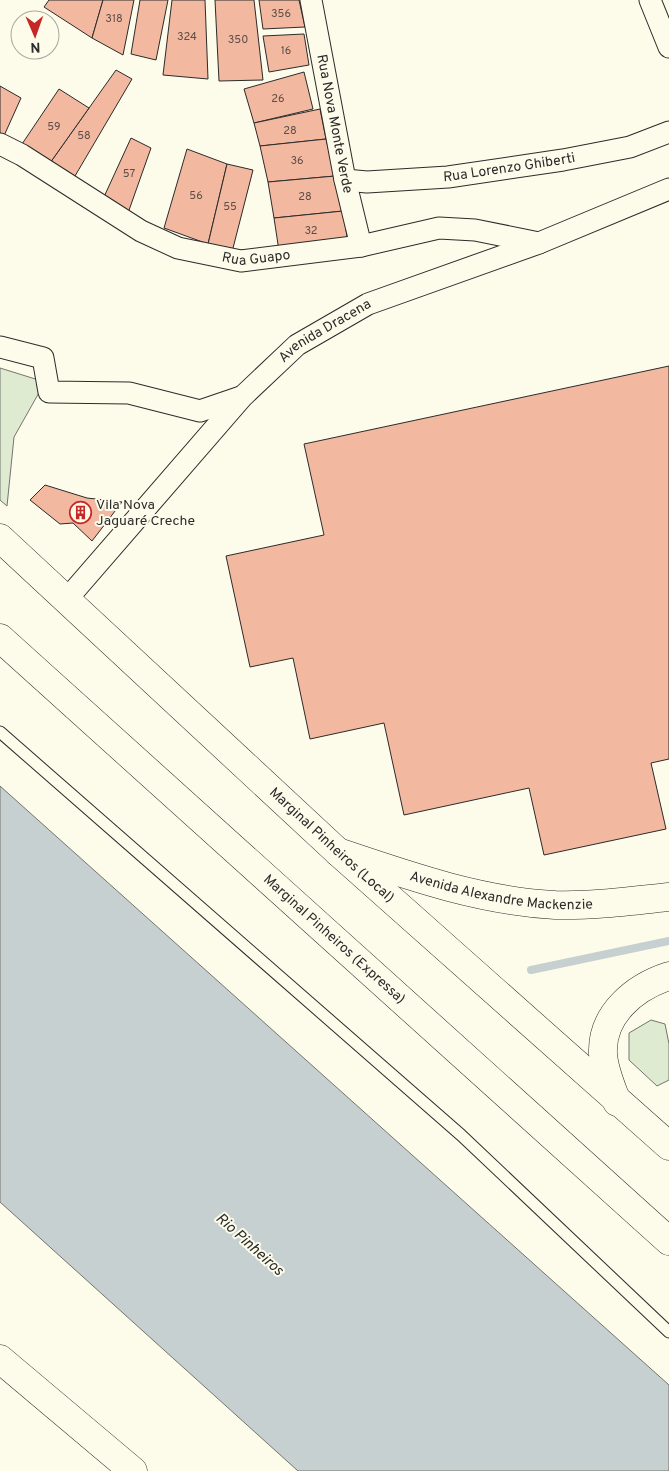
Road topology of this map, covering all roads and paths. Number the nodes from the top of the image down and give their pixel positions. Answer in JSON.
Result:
{"nodes":[{"id":1,"x":311,"y":0,"type":"edge"},
{"id":2,"x":650,"y":0,"type":"edge"},
{"id":3,"x":669,"y":47,"type":"edge"},
{"id":4,"x":669,"y":132,"type":"edge"},
{"id":5,"x":0,"y":144,"type":"edge"},
{"id":6,"x":345,"y":180,"type":"junction"},
{"id":7,"x":669,"y":189,"type":"edge"},
{"id":8,"x":539,"y":243,"type":"junction"},
{"id":9,"x":361,"y":246,"type":"junction"},
{"id":10,"x":0,"y":347,"type":"edge"},
{"id":11,"x":242,"y":397,"type":"junction"},
{"id":12,"x":0,"y":538,"type":"edge"},
{"id":13,"x":67,"y":599,"type":"junction"},
{"id":14,"x":0,"y":638,"type":"edge"},
{"id":15,"x":0,"y":732,"type":"edge"},
{"id":16,"x":338,"y":852,"type":"junction"},
{"id":17,"x":669,"y":897,"type":"edge"},
{"id":18,"x":669,"y":976,"type":"edge"},
{"id":19,"x":617,"y":1102,"type":"junction"},
{"id":20,"x":669,"y":1146,"type":"edge"},
{"id":21,"x":669,"y":1241,"type":"edge"},
{"id":22,"x":669,"y":1332,"type":"edge"},
{"id":23,"x":0,"y":1359,"type":"edge"},
{"id":24,"x":133,"y":1471,"type":"edge"}],
"edges":[{"from":1,"to":6,"type":"street","name":"Rua Nova Monte Verde"},
{"from":2,"to":3,"type":"street"},
{"from":4,"to":6,"type":"street","name":"Rua Lorenzo Ghiberti"},
{"from":5,"to":9,"type":"street","name":"Rua Guapo"},
{"from":6,"to":9,"type":"street","name":"Rua Nova Monte Verde"},
{"from":7,"to":8,"type":"street","name":"Avenida Dracena"},
{"from":8,"to":9,"type":"street","name":"Rua Guapo"},
{"from":8,"to":11,"type":"street","name":"Avenida Dracena"},
{"from":10,"to":11,"type":"street"},
{"from":11,"to":13,"type":"street","name":"Avenida Dracena"},
{"from":12,"to":13,"type":"main road","name":"Marginal Pinheiros (Local)"},
{"from":13,"to":16,"type":"main road","name":"Marginal Pinheiros (Local)"},
{"from":14,"to":21,"type":"main road","name":"Marginal Pinheiros (Expressa)"},
{"from":15,"to":22,"type":"lane"},
{"from":16,"to":17,"type":"main road","name":"Avenida Alexandre Mackenzie"},
{"from":16,"to":19,"type":"main road","name":"Marginal Pinheiros (Local)"},
{"from":18,"to":19,"type":"main road"},
{"from":19,"to":20,"type":"main road","name":"Marginal Pinheiros (Local)"},
{"from":23,"to":24,"type":"main road"}]}
